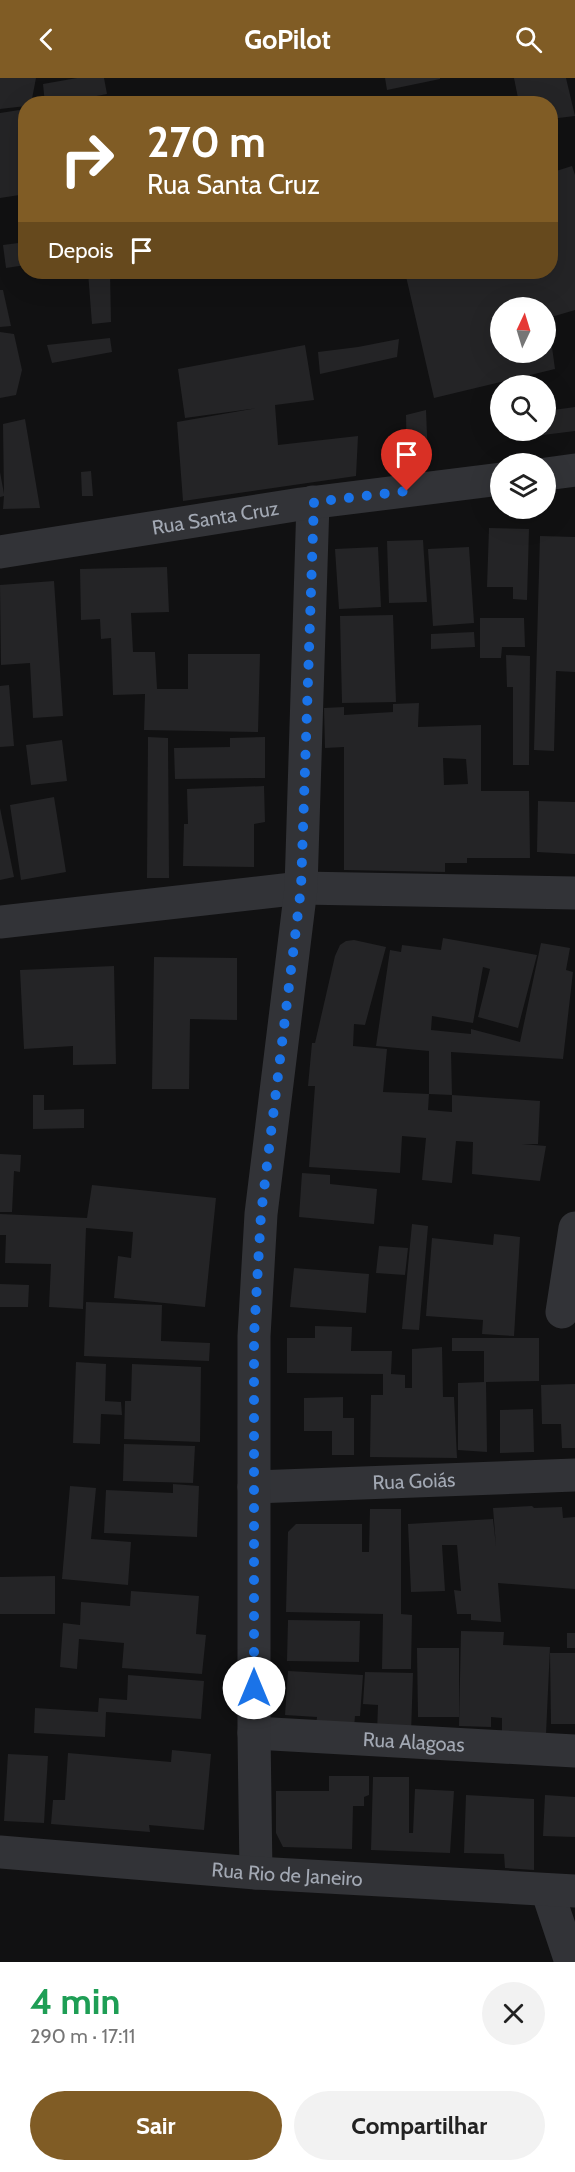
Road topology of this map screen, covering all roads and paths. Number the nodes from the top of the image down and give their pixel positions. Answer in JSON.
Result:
{"nodes":[{"id":1,"x":575,"y":470,"type":"edge"},
{"id":2,"x":556,"y":473,"type":"edge"},
{"id":3,"x":490,"y":480,"type":"edge"},
{"id":4,"x":314,"y":502,"type":"junction"},
{"id":5,"x":0,"y":552,"type":"edge"},
{"id":6,"x":301,"y":888,"type":"junction"},
{"id":7,"x":575,"y":893,"type":"edge"},
{"id":8,"x":0,"y":922,"type":"edge"},
{"id":9,"x":575,"y":1228,"type":"edge"},
{"id":10,"x":562,"y":1312,"type":"dead end"},
{"id":11,"x":575,"y":1475,"type":"edge"},
{"id":12,"x":254,"y":1486,"type":"junction"},
{"id":13,"x":254,"y":1733,"type":"junction"},
{"id":14,"x":575,"y":1751,"type":"edge"},
{"id":15,"x":0,"y":1852,"type":"edge"},
{"id":16,"x":256,"y":1872,"type":"junction"},
{"id":17,"x":561,"y":1890,"type":"edge"},
{"id":18,"x":571,"y":1962,"type":"edge"}],
"edges":[{"from":1,"to":2,"type":"street"},
{"from":3,"to":4,"type":"street","name":"Rua Santa Cruz"},
{"from":4,"to":5,"type":"street","name":"Rua Santa Cruz"},
{"from":4,"to":6,"type":"street"},
{"from":6,"to":7,"type":"street"},
{"from":6,"to":8,"type":"street"},
{"from":6,"to":12,"type":"street"},
{"from":9,"to":10,"type":"street"},
{"from":11,"to":12,"type":"street","name":"Rua Goiás"},
{"from":12,"to":13,"type":"street"},
{"from":13,"to":14,"type":"street","name":"Rua Alagoas"},
{"from":13,"to":16,"type":"street"},
{"from":15,"to":16,"type":"street","name":"Rua Rio de Janeiro"},
{"from":16,"to":17,"type":"street","name":"Rua Rio de Janeiro"},
{"from":17,"to":18,"type":"street"}]}
